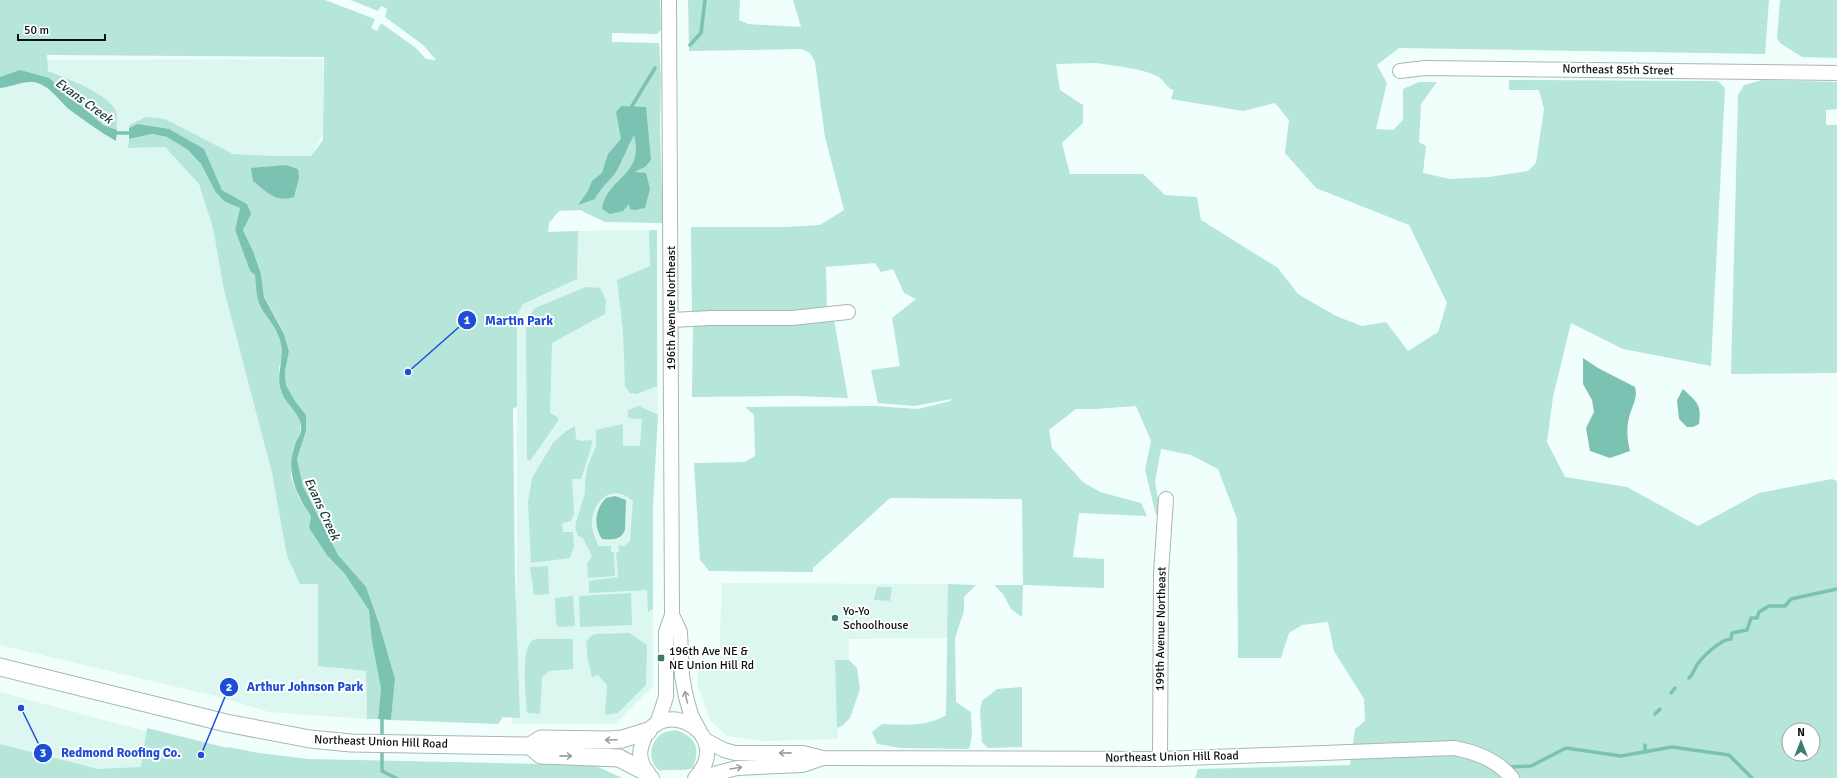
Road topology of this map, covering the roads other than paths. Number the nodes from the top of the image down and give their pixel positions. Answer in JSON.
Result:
{"nodes":[{"id":1,"x":669,"y":0,"type":"edge"},
{"id":2,"x":1400,"y":71,"type":"dead end"},
{"id":3,"x":1837,"y":73,"type":"edge"},
{"id":4,"x":848,"y":312,"type":"dead end"},
{"id":5,"x":671,"y":320,"type":"junction"},
{"id":6,"x":1166,"y":499,"type":"dead end"},
{"id":7,"x":672,"y":615,"type":"junction"},
{"id":8,"x":0,"y":668,"type":"edge"},
{"id":9,"x":652,"y":727,"type":"junction"},
{"id":10,"x":703,"y":736,"type":"junction"},
{"id":11,"x":530,"y":746,"type":"junction"},
{"id":12,"x":823,"y":758,"type":"junction"},
{"id":13,"x":1160,"y":759,"type":"junction"},
{"id":14,"x":649,"y":776,"type":"edge"},
{"id":15,"x":695,"y":778,"type":"edge"},
{"id":16,"x":698,"y":778,"type":"edge"},
{"id":17,"x":1512,"y":778,"type":"edge"}],
"edges":[{"from":1,"to":5,"type":"street","name":"196th Avenue Northeast"},
{"from":2,"to":3,"type":"street","name":"Northeast 85th Street"},
{"from":4,"to":5,"type":"street"},
{"from":5,"to":7,"type":"street","name":"196th Avenue Northeast"},
{"from":6,"to":13,"type":"street","name":"199th Avenue Northeast"},
{"from":7,"to":9,"type":"street","name":"196th Avenue Northeast"},
{"from":10,"to":7,"type":"street","name":"196th Avenue Northeast","one_way":true},
{"from":8,"to":11,"type":"main road","name":"Northeast Union Hill Road"},
{"from":9,"to":10,"type":"street","name":"Northeast Union Hill Road"},
{"from":9,"to":11,"type":"main road","name":"Northeast Union Hill Road","one_way":true},
{"from":9,"to":14,"type":"street","name":"196th Avenue Northeast"},
{"from":12,"to":10,"type":"street","name":"Northeast Union Hill Road","one_way":true},
{"from":10,"to":15,"type":"street"},
{"from":11,"to":14,"type":"main road","name":"Northeast Union Hill Road","one_way":true},
{"from":12,"to":13,"type":"street","name":"Northeast Union Hill Road"},
{"from":16,"to":12,"type":"street","name":"Northeast Union Hill Road","one_way":true},
{"from":13,"to":17,"type":"street","name":"Northeast Union Hill Road"}]}
